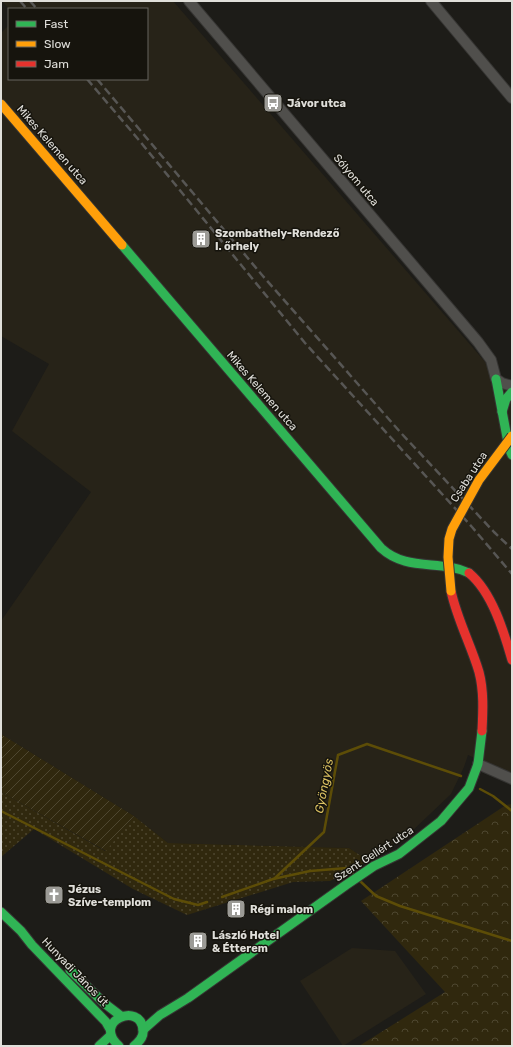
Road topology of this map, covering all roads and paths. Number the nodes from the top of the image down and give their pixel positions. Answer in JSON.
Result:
{"nodes":[{"id":1,"x":189,"y":1,"type":"edge"},
{"id":2,"x":431,"y":1,"type":"edge"},
{"id":3,"x":512,"y":98,"type":"edge"},
{"id":4,"x":1,"y":104,"type":"edge"},
{"id":5,"x":496,"y":379,"type":"junction"},
{"id":6,"x":512,"y":386,"type":"edge"},
{"id":7,"x":512,"y":392,"type":"edge"},
{"id":8,"x":502,"y":412,"type":"junction"},
{"id":9,"x":512,"y":436,"type":"edge"},
{"id":10,"x":512,"y":455,"type":"edge"},
{"id":11,"x":450,"y":534,"type":"joint"},
{"id":12,"x":512,"y":660,"type":"edge"},
{"id":13,"x":478,"y":764,"type":"junction"},
{"id":14,"x":511,"y":778,"type":"edge"},
{"id":15,"x":1,"y":912,"type":"edge"},
{"id":16,"x":6,"y":920,"type":"edge"},
{"id":17,"x":21,"y":931,"type":"junction"},
{"id":18,"x":206,"y":985,"type":"junction"},
{"id":19,"x":144,"y":1015,"type":"junction"},
{"id":20,"x":121,"y":1016,"type":"junction"},
{"id":21,"x":110,"y":1032,"type":"junction"},
{"id":22,"x":144,"y":1038,"type":"edge"},
{"id":23,"x":99,"y":1046,"type":"edge"},
{"id":24,"x":119,"y":1046,"type":"edge"},
{"id":25,"x":134,"y":1046,"type":"edge"}],
"edges":[{"from":1,"to":5,"type":"street","name":"Sólyom utca"},
{"from":2,"to":3,"type":"street"},
{"from":4,"to":12,"type":"street","name":"Mikes Kelemen utca"},
{"from":5,"to":6,"type":"street"},
{"from":5,"to":8,"type":"street"},
{"from":7,"to":8,"type":"street"},
{"from":8,"to":10,"type":"street"},
{"from":9,"to":11,"type":"street","name":"Csaba utca","bridge":true},
{"from":11,"to":13,"type":"street","name":"Szent Gellért utca","bridge":true},
{"from":13,"to":14,"type":"street"},
{"from":13,"to":18,"type":"street","name":"Szent Gellért utca"},
{"from":15,"to":16,"type":"street","name":"Hunyadi János út"},
{"from":16,"to":17,"type":"street","name":"Hunyadi János út"},
{"from":17,"to":20,"type":"street","name":"Hunyadi János út"},
{"from":17,"to":21,"type":"street","name":"Hunyadi János út"},
{"from":18,"to":19,"type":"street","name":"Szent Gellért utca"},
{"from":18,"to":22,"type":"street","name":"Szent Gellért utca"},
{"from":19,"to":20,"type":"street"},
{"from":19,"to":22,"type":"street"},
{"from":20,"to":21,"type":"street"},
{"from":21,"to":23,"type":"street"},
{"from":21,"to":24,"type":"street","name":"Hunyadi János út"},
{"from":22,"to":25,"type":"street","name":"Szent Gellért utca"}]}
